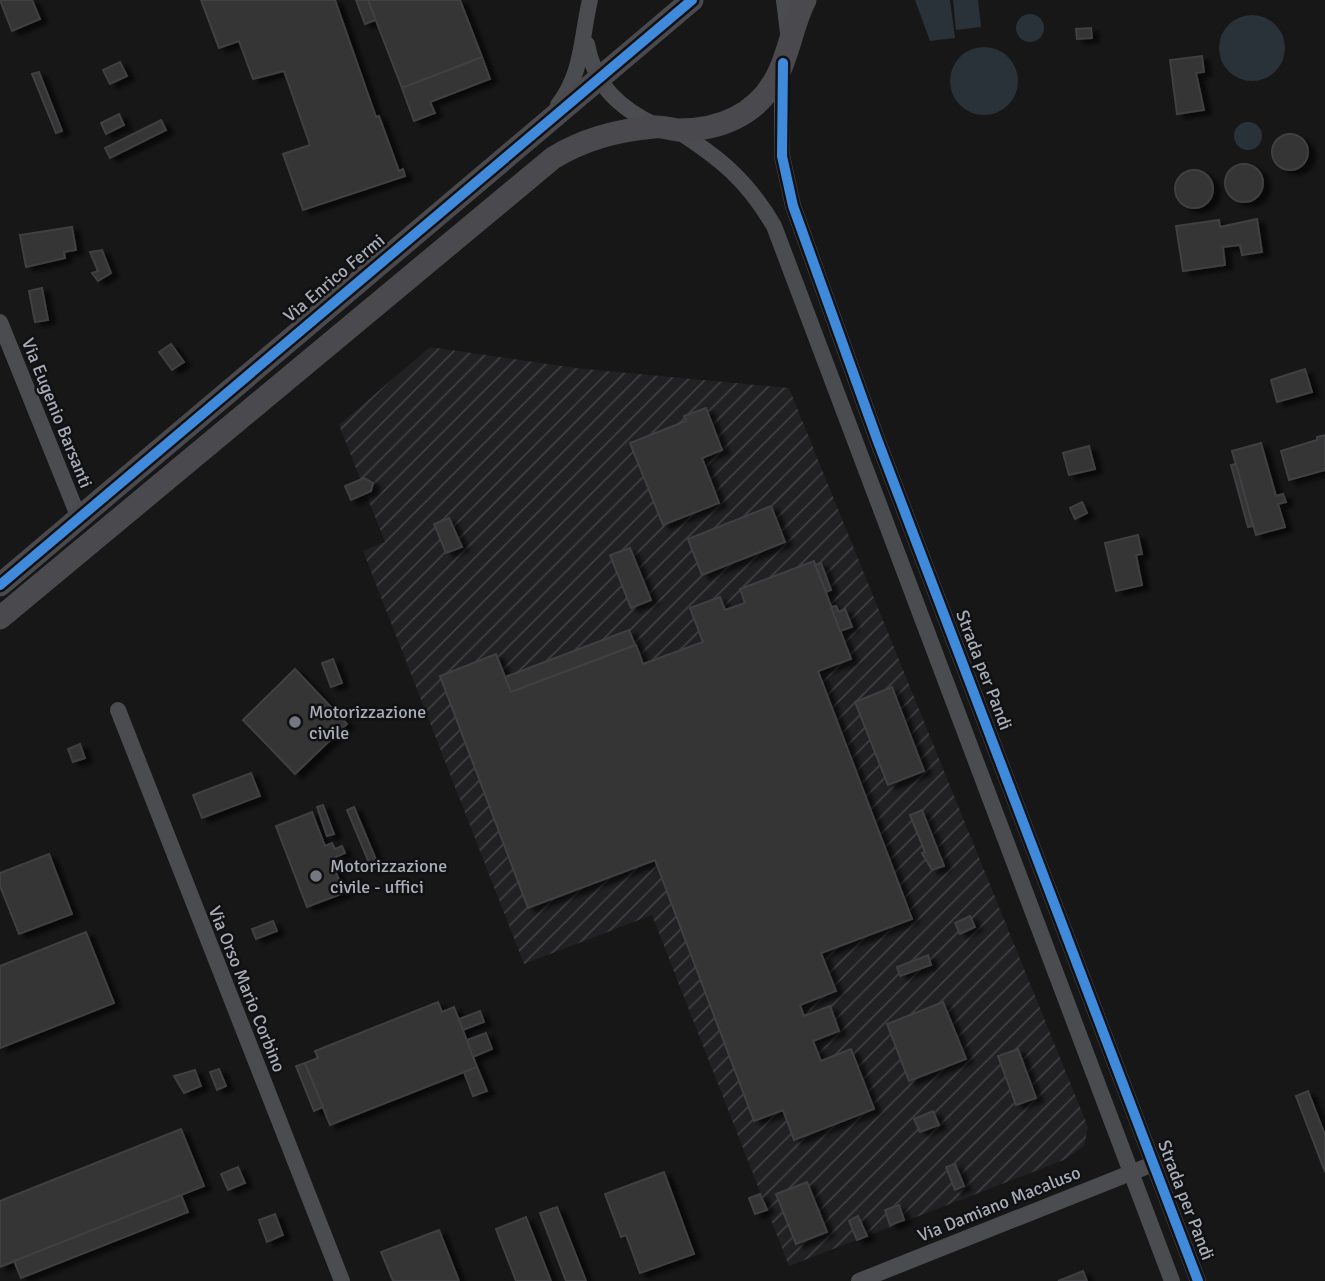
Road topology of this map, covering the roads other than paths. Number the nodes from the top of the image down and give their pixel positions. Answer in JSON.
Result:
{"nodes":[{"id":1,"x":590,"y":0,"type":"edge"},
{"id":2,"x":692,"y":0,"type":"edge"},
{"id":3,"x":784,"y":0,"type":"edge"},
{"id":4,"x":805,"y":0,"type":"edge"},
{"id":5,"x":585,"y":38,"type":"junction"},
{"id":6,"x":785,"y":53,"type":"junction"},
{"id":7,"x":598,"y":79,"type":"junction"},
{"id":8,"x":544,"y":124,"type":"junction"},
{"id":9,"x":666,"y":128,"type":"junction"},
{"id":10,"x":0,"y":322,"type":"edge"},
{"id":11,"x":79,"y":518,"type":"junction"},
{"id":12,"x":0,"y":585,"type":"edge"},
{"id":13,"x":0,"y":618,"type":"edge"},
{"id":14,"x":118,"y":710,"type":"dead end"},
{"id":15,"x":1153,"y":1164,"type":"junction"},
{"id":16,"x":1131,"y":1173,"type":"junction"},
{"id":17,"x":342,"y":1281,"type":"edge"},
{"id":18,"x":859,"y":1281,"type":"edge"},
{"id":19,"x":1172,"y":1281,"type":"edge"},
{"id":20,"x":1198,"y":1281,"type":"edge"}],
"edges":[{"from":1,"to":5,"type":"street"},
{"from":2,"to":7,"type":"street","name":"Via Enrico Fermi"},
{"from":3,"to":6,"type":"street","name":"Strada per Pandi"},
{"from":4,"to":6,"type":"street"},
{"from":5,"to":7,"type":"street"},
{"from":5,"to":8,"type":"street"},
{"from":6,"to":9,"type":"street"},
{"from":6,"to":15,"type":"street","name":"Strada per Pandi"},
{"from":7,"to":8,"type":"street","name":"Via Enrico Fermi"},
{"from":7,"to":9,"type":"street"},
{"from":8,"to":11,"type":"street","name":"Via Enrico Fermi"},
{"from":9,"to":13,"type":"street"},
{"from":9,"to":16,"type":"street"},
{"from":10,"to":11,"type":"street","name":"Via Eugenio Barsanti"},
{"from":11,"to":12,"type":"street","name":"Via Enrico Fermi"},
{"from":14,"to":17,"type":"street","name":"Via Orso Mario Corbino"},
{"from":15,"to":16,"type":"street","name":"Via Damiano Macaluso"},
{"from":15,"to":20,"type":"street","name":"Strada per Pandi"},
{"from":16,"to":18,"type":"street","name":"Via Damiano Macaluso"},
{"from":16,"to":19,"type":"street"}]}
